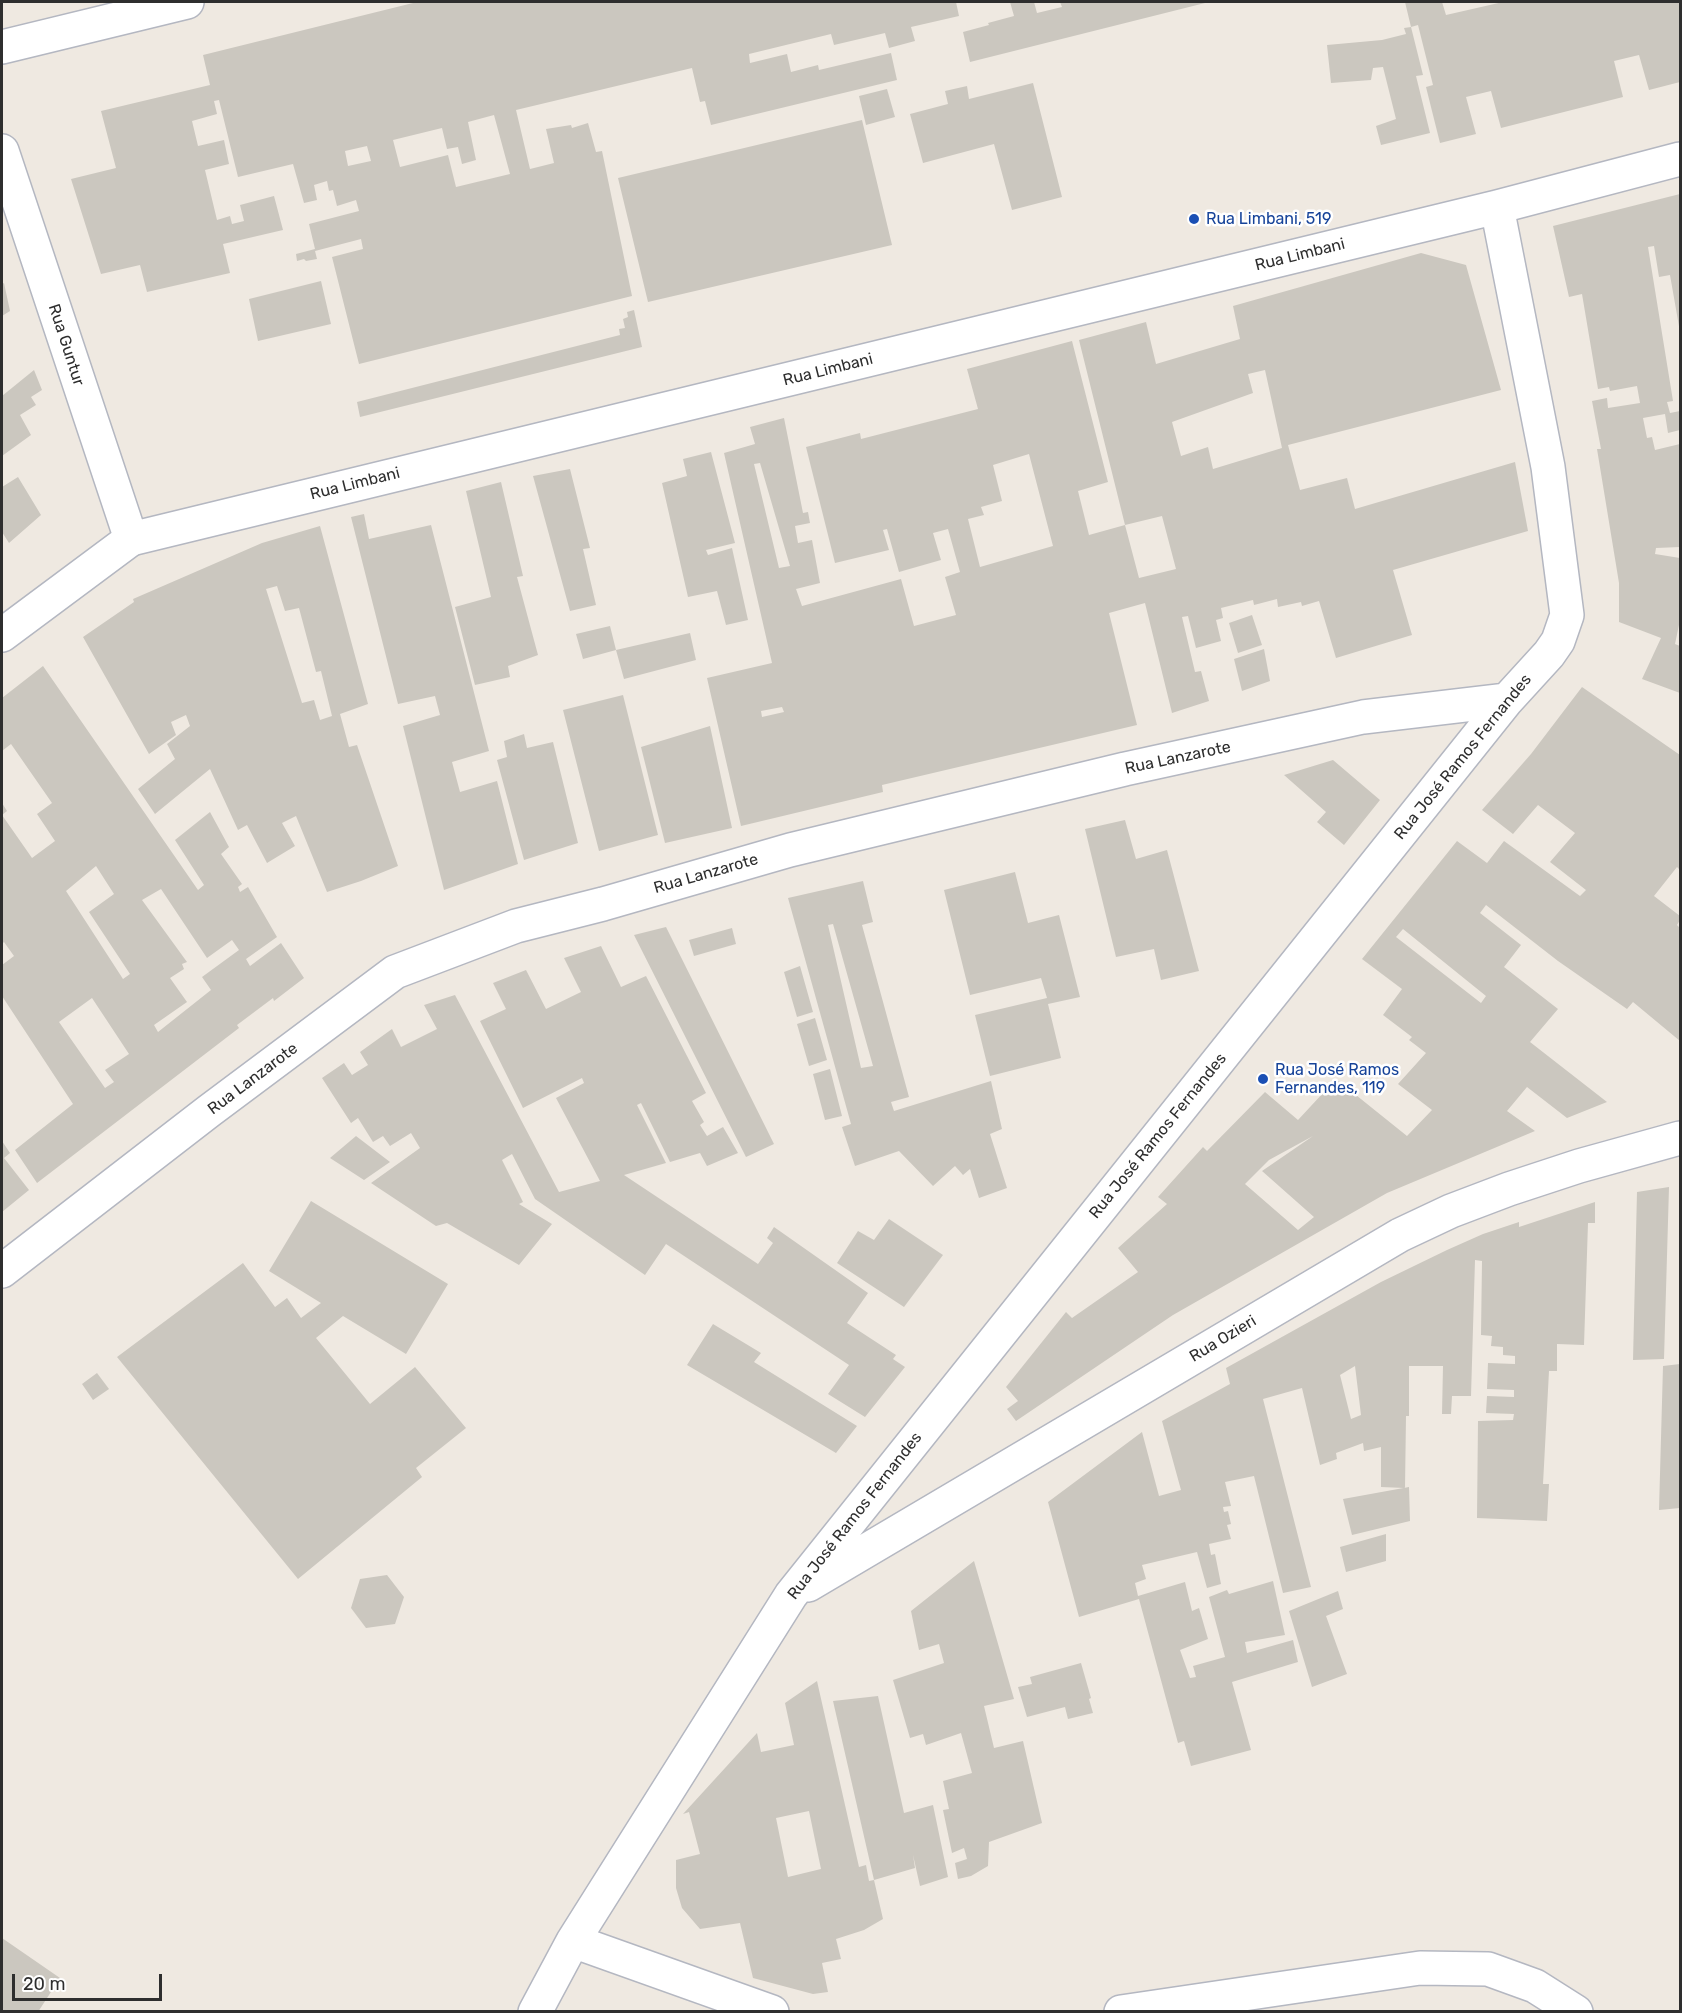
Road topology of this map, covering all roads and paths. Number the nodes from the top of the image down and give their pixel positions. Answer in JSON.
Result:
{"nodes":[{"id":1,"x":187,"y":2,"type":"edge"},
{"id":2,"x":2,"y":47,"type":"edge"},
{"id":3,"x":2,"y":152,"type":"edge"},
{"id":4,"x":1680,"y":159,"type":"edge"},
{"id":5,"x":1497,"y":207,"type":"junction"},
{"id":6,"x":131,"y":538,"type":"junction"},
{"id":7,"x":2,"y":635,"type":"edge"},
{"id":8,"x":1506,"y":700,"type":"junction"},
{"id":9,"x":1680,"y":1138,"type":"edge"},
{"id":10,"x":2,"y":1271,"type":"edge"},
{"id":11,"x":791,"y":1595,"type":"junction"},
{"id":12,"x":573,"y":1941,"type":"junction"},
{"id":13,"x":535,"y":2012,"type":"edge"},
{"id":14,"x":772,"y":2012,"type":"edge"},
{"id":15,"x":1121,"y":2012,"type":"edge"},
{"id":16,"x":1576,"y":2012,"type":"edge"}],
"edges":[{"from":1,"to":2,"type":"street"},
{"from":3,"to":6,"type":"street","name":"Rua Guntur"},
{"from":4,"to":5,"type":"street","name":"Rua Limbani"},
{"from":5,"to":6,"type":"street","name":"Rua Limbani"},
{"from":5,"to":8,"type":"street","name":"Rua José Ramos Fernandes"},
{"from":6,"to":7,"type":"street","name":"Rua Limbani"},
{"from":8,"to":10,"type":"street","name":"Rua Lanzarote"},
{"from":8,"to":11,"type":"street","name":"Rua José Ramos Fernandes"},
{"from":9,"to":11,"type":"street","name":"Rua Ozieri"},
{"from":11,"to":12,"type":"street","name":"Rua José Ramos Fernandes"},
{"from":12,"to":13,"type":"street","name":"Rua José Ramos Fernandes"},
{"from":12,"to":14,"type":"street"},
{"from":15,"to":16,"type":"street"}]}
